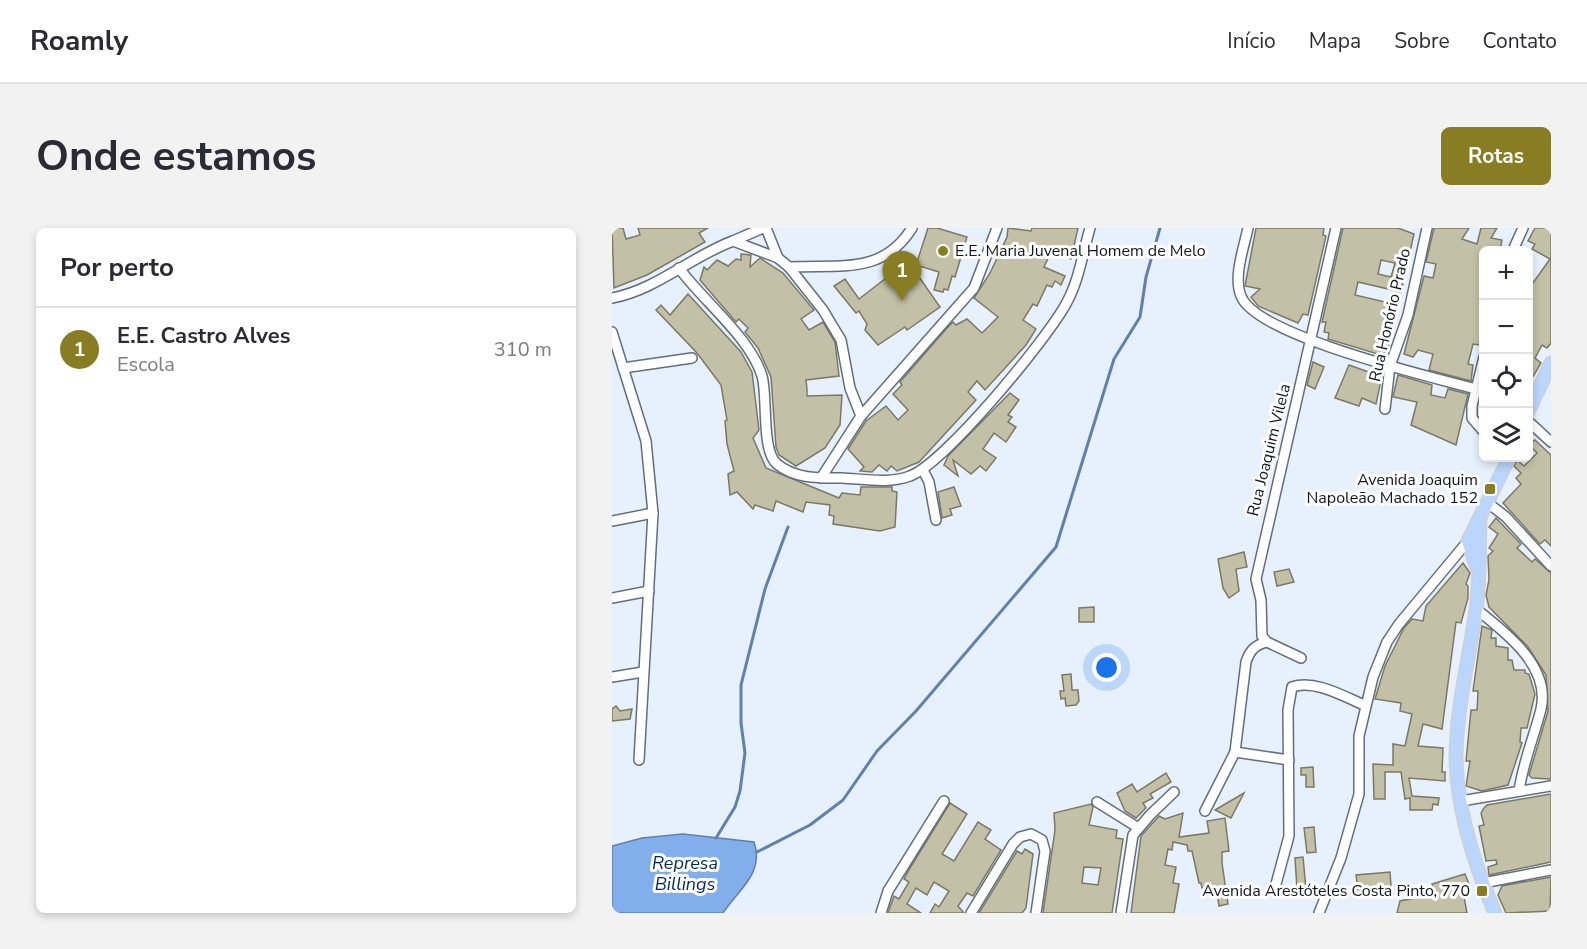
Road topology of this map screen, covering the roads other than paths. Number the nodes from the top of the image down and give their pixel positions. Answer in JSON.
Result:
{"nodes":[{"id":1,"x":764,"y":228,"type":"edge"},
{"id":2,"x":912,"y":228,"type":"edge"},
{"id":3,"x":997,"y":228,"type":"edge"},
{"id":4,"x":1090,"y":228,"type":"edge"},
{"id":5,"x":1248,"y":228,"type":"edge"},
{"id":6,"x":1336,"y":228,"type":"edge"},
{"id":7,"x":1427,"y":228,"type":"edge"},
{"id":8,"x":1523,"y":228,"type":"edge"},
{"id":9,"x":733,"y":241,"type":"junction"},
{"id":10,"x":1515,"y":246,"type":"edge"},
{"id":11,"x":778,"y":258,"type":"junction"},
{"id":12,"x":789,"y":267,"type":"junction"},
{"id":13,"x":679,"y":268,"type":"junction"},
{"id":14,"x":612,"y":298,"type":"edge"},
{"id":15,"x":612,"y":332,"type":"edge"},
{"id":16,"x":1309,"y":339,"type":"junction"},
{"id":17,"x":692,"y":358,"type":"dead end"},
{"id":18,"x":1551,"y":363,"type":"edge"},
{"id":19,"x":1390,"y":366,"type":"junction"},
{"id":20,"x":623,"y":368,"type":"junction"},
{"id":21,"x":1479,"y":377,"type":"edge"},
{"id":22,"x":1476,"y":389,"type":"junction"},
{"id":23,"x":1530,"y":408,"type":"edge"},
{"id":24,"x":1385,"y":409,"type":"dead end"},
{"id":25,"x":861,"y":416,"type":"junction"},
{"id":26,"x":1479,"y":426,"type":"edge"},
{"id":27,"x":1533,"y":426,"type":"edge"},
{"id":28,"x":1551,"y":442,"type":"edge"},
{"id":29,"x":1507,"y":462,"type":"edge"},
{"id":30,"x":923,"y":470,"type":"junction"},
{"id":31,"x":820,"y":478,"type":"junction"},
{"id":32,"x":1488,"y":503,"type":"junction"},
{"id":33,"x":653,"y":513,"type":"junction"},
{"id":34,"x":1480,"y":519,"type":"junction"},
{"id":35,"x":936,"y":520,"type":"dead end"},
{"id":36,"x":612,"y":521,"type":"edge"},
{"id":37,"x":1468,"y":541,"type":"junction"},
{"id":38,"x":1551,"y":566,"type":"edge"},
{"id":39,"x":1479,"y":576,"type":"junction"},
{"id":40,"x":649,"y":591,"type":"junction"},
{"id":41,"x":612,"y":598,"type":"edge"},
{"id":42,"x":1476,"y":609,"type":"junction"},
{"id":43,"x":1267,"y":642,"type":"junction"},
{"id":44,"x":1301,"y":658,"type":"dead end"},
{"id":45,"x":643,"y":672,"type":"junction"},
{"id":46,"x":612,"y":677,"type":"edge"},
{"id":47,"x":1364,"y":705,"type":"junction"},
{"id":48,"x":1235,"y":752,"type":"junction"},
{"id":49,"x":639,"y":760,"type":"dead end"},
{"id":50,"x":1289,"y":760,"type":"junction"},
{"id":51,"x":1551,"y":786,"type":"edge"},
{"id":52,"x":1519,"y":791,"type":"junction"},
{"id":53,"x":1174,"y":792,"type":"dead end"},
{"id":54,"x":944,"y":801,"type":"dead end"},
{"id":55,"x":1461,"y":801,"type":"junction"},
{"id":56,"x":1097,"y":802,"type":"dead end"},
{"id":57,"x":1205,"y":811,"type":"dead end"},
{"id":58,"x":1137,"y":828,"type":"junction"},
{"id":59,"x":1551,"y":870,"type":"edge"},
{"id":60,"x":1482,"y":883,"type":"junction"},
{"id":61,"x":1276,"y":884,"type":"dead end"},
{"id":62,"x":881,"y":913,"type":"edge"},
{"id":63,"x":971,"y":913,"type":"edge"},
{"id":64,"x":1036,"y":913,"type":"edge"},
{"id":65,"x":1121,"y":913,"type":"edge"},
{"id":66,"x":1318,"y":913,"type":"edge"},
{"id":67,"x":1495,"y":913,"type":"edge"}],
"edges":[{"from":1,"to":9,"type":"street"},
{"from":1,"to":11,"type":"street"},
{"from":2,"to":12,"type":"street"},
{"from":3,"to":25,"type":"street"},
{"from":4,"to":30,"type":"street"},
{"from":5,"to":16,"type":"street"},
{"from":6,"to":16,"type":"street","name":"Rua Joaquim Vilela"},
{"from":7,"to":19,"type":"street","name":"Rua Honório Prado"},
{"from":8,"to":10,"type":"street"},
{"from":9,"to":11,"type":"street"},
{"from":9,"to":13,"type":"street"},
{"from":11,"to":12,"type":"street"},
{"from":12,"to":25,"type":"street"},
{"from":13,"to":14,"type":"street"},
{"from":13,"to":31,"type":"street"},
{"from":15,"to":20,"type":"street"},
{"from":16,"to":19,"type":"street"},
{"from":16,"to":43,"type":"street","name":"Rua Joaquim Vilela"},
{"from":17,"to":20,"type":"street"},
{"from":18,"to":23,"type":"main road"},
{"from":19,"to":22,"type":"street"},
{"from":19,"to":24,"type":"street","name":"Rua Honório Prado"},
{"from":20,"to":33,"type":"street"},
{"from":21,"to":22,"type":"street"},
{"from":22,"to":26,"type":"street"},
{"from":25,"to":31,"type":"street"},
{"from":27,"to":28,"type":"street"},
{"from":29,"to":32,"type":"main road"},
{"from":30,"to":31,"type":"street"},
{"from":30,"to":35,"type":"street"},
{"from":32,"to":34,"type":"main road"},
{"from":32,"to":38,"type":"street"},
{"from":33,"to":36,"type":"street"},
{"from":33,"to":40,"type":"street"},
{"from":34,"to":37,"type":"main road"},
{"from":34,"to":39,"type":"main road"},
{"from":37,"to":39,"type":"main road"},
{"from":37,"to":47,"type":"street"},
{"from":39,"to":42,"type":"main road"},
{"from":40,"to":41,"type":"street"},
{"from":40,"to":45,"type":"street"},
{"from":42,"to":52,"type":"street"},
{"from":42,"to":55,"type":"main road"},
{"from":43,"to":44,"type":"street"},
{"from":43,"to":48,"type":"street"},
{"from":45,"to":46,"type":"street"},
{"from":45,"to":49,"type":"street"},
{"from":47,"to":50,"type":"street"},
{"from":47,"to":66,"type":"street"},
{"from":48,"to":50,"type":"street"},
{"from":48,"to":57,"type":"street"},
{"from":50,"to":61,"type":"street"},
{"from":51,"to":52,"type":"street"},
{"from":52,"to":55,"type":"street"},
{"from":53,"to":58,"type":"street"},
{"from":54,"to":62,"type":"street"},
{"from":55,"to":60,"type":"main road"},
{"from":56,"to":58,"type":"street"},
{"from":58,"to":65,"type":"street"},
{"from":59,"to":60,"type":"street"},
{"from":60,"to":67,"type":"main road"},
{"from":63,"to":64,"type":"street"}]}
